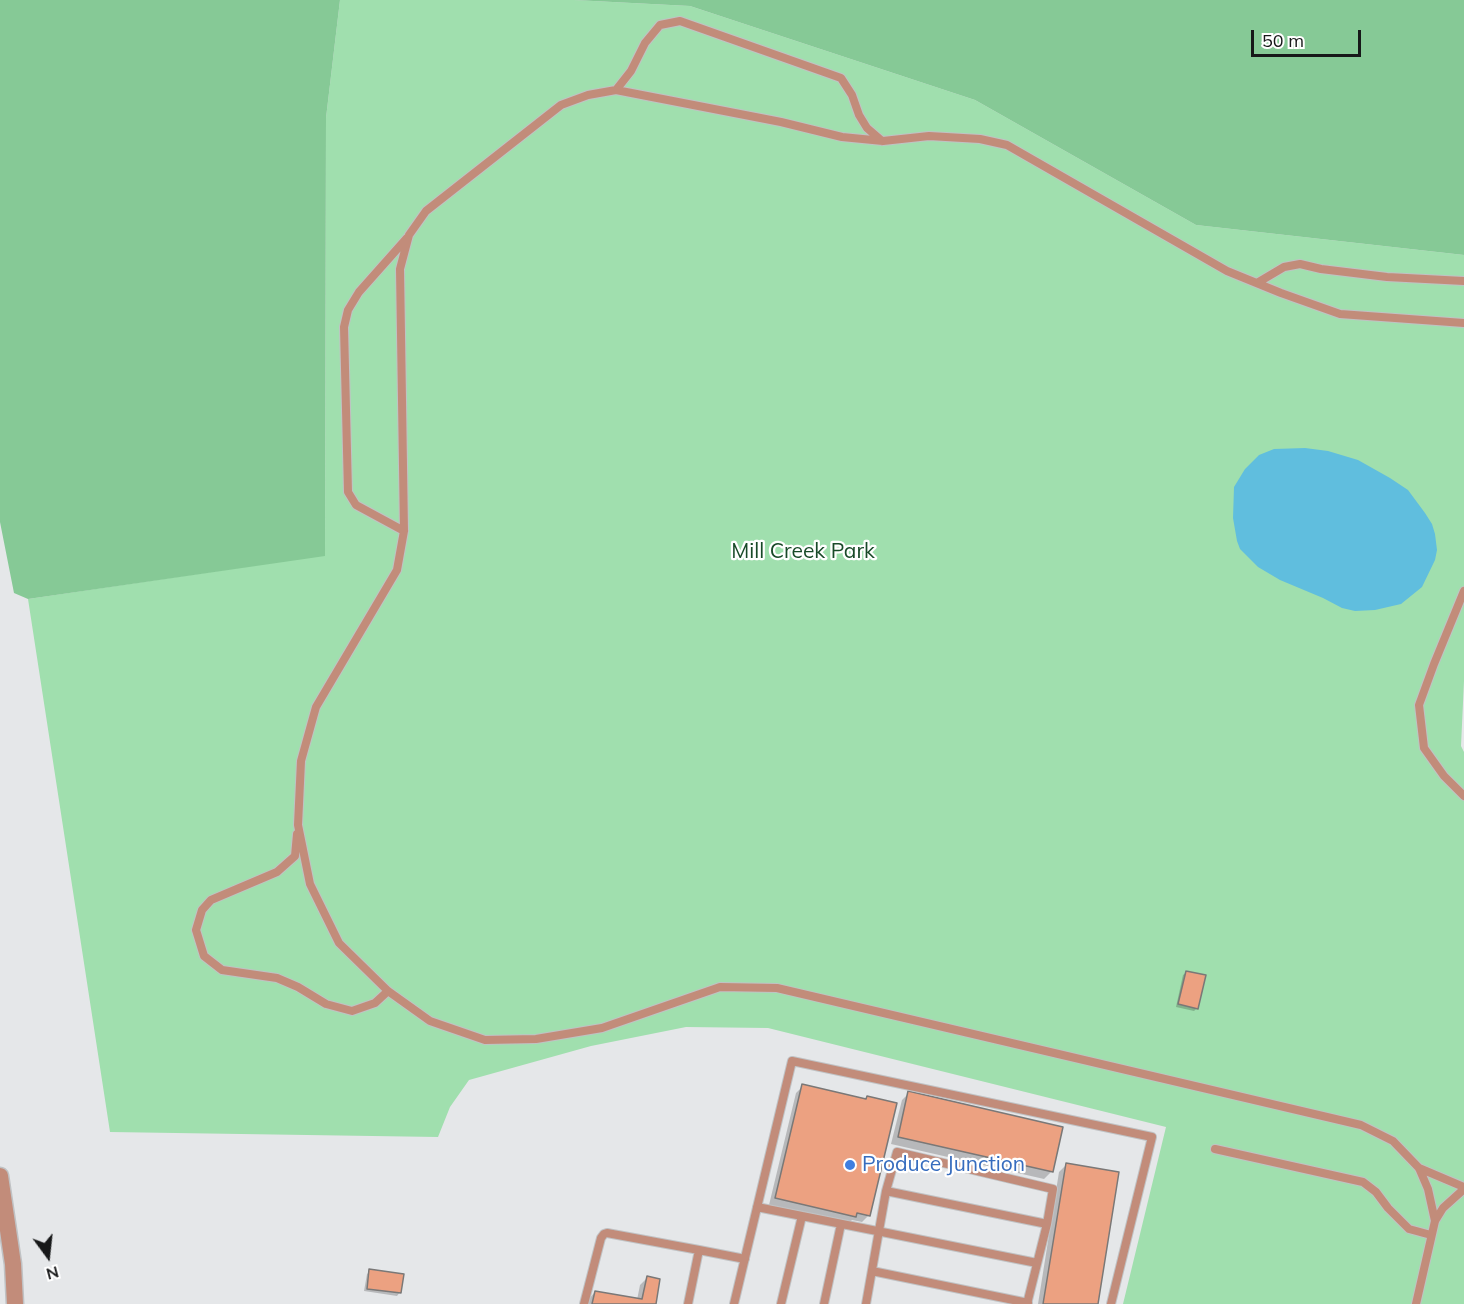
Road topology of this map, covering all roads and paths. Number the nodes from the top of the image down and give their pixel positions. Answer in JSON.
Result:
{"nodes":[{"id":1,"x":616,"y":90,"type":"junction"},
{"id":2,"x":883,"y":141,"type":"junction"},
{"id":3,"x":409,"y":235,"type":"junction"},
{"id":4,"x":1464,"y":281,"type":"edge"},
{"id":5,"x":1257,"y":284,"type":"junction"},
{"id":6,"x":1464,"y":323,"type":"edge"},
{"id":7,"x":404,"y":531,"type":"junction"},
{"id":8,"x":1464,"y":591,"type":"edge"},
{"id":9,"x":1464,"y":796,"type":"edge"},
{"id":10,"x":298,"y":825,"type":"junction"},
{"id":11,"x":388,"y":991,"type":"junction"},
{"id":12,"x":1215,"y":1149,"type":"dead end"},
{"id":13,"x":1419,"y":1168,"type":"junction"},
{"id":14,"x":0,"y":1176,"type":"edge"},
{"id":15,"x":1464,"y":1188,"type":"edge"},
{"id":16,"x":886,"y":1191,"type":"junction"},
{"id":17,"x":758,"y":1207,"type":"junction"},
{"id":18,"x":802,"y":1216,"type":"junction"},
{"id":19,"x":1435,"y":1221,"type":"junction"},
{"id":20,"x":842,"y":1224,"type":"junction"},
{"id":21,"x":1047,"y":1224,"type":"junction"},
{"id":22,"x":879,"y":1231,"type":"junction"},
{"id":23,"x":1431,"y":1235,"type":"junction"},
{"id":24,"x":699,"y":1250,"type":"junction"},
{"id":25,"x":745,"y":1259,"type":"junction"},
{"id":26,"x":1037,"y":1263,"type":"junction"},
{"id":27,"x":872,"y":1271,"type":"junction"},
{"id":28,"x":15,"y":1304,"type":"edge"},
{"id":29,"x":584,"y":1304,"type":"edge"},
{"id":30,"x":688,"y":1304,"type":"edge"},
{"id":31,"x":734,"y":1304,"type":"edge"},
{"id":32,"x":781,"y":1304,"type":"edge"},
{"id":33,"x":824,"y":1304,"type":"edge"},
{"id":34,"x":866,"y":1304,"type":"edge"},
{"id":35,"x":1028,"y":1304,"type":"edge"},
{"id":36,"x":1111,"y":1304,"type":"edge"},
{"id":37,"x":1416,"y":1304,"type":"edge"}],
"edges":[{"from":1,"to":2,"type":"lane"},
{"from":1,"to":2,"type":"lane"},
{"from":1,"to":3,"type":"lane"},
{"from":2,"to":5,"type":"lane"},
{"from":3,"to":7,"type":"lane"},
{"from":3,"to":7,"type":"lane"},
{"from":4,"to":5,"type":"lane"},
{"from":5,"to":6,"type":"lane"},
{"from":7,"to":10,"type":"lane"},
{"from":8,"to":9,"type":"lane"},
{"from":10,"to":11,"type":"lane"},
{"from":10,"to":11,"type":"lane"},
{"from":11,"to":13,"type":"lane"},
{"from":12,"to":23,"type":"lane"},
{"from":13,"to":15,"type":"lane"},
{"from":13,"to":19,"type":"lane"},
{"from":14,"to":28,"type":"street"},
{"from":15,"to":19,"type":"lane"},
{"from":16,"to":21,"type":"lane"},
{"from":16,"to":21,"type":"lane"},
{"from":16,"to":22,"type":"lane"},
{"from":17,"to":18,"type":"lane"},
{"from":17,"to":25,"type":"lane"},
{"from":17,"to":36,"type":"lane"},
{"from":18,"to":20,"type":"lane"},
{"from":18,"to":32,"type":"lane"},
{"from":19,"to":23,"type":"lane"},
{"from":20,"to":22,"type":"lane"},
{"from":20,"to":33,"type":"lane"},
{"from":21,"to":26,"type":"lane"},
{"from":22,"to":26,"type":"lane"},
{"from":22,"to":27,"type":"lane"},
{"from":23,"to":37,"type":"lane"},
{"from":24,"to":25,"type":"lane"},
{"from":24,"to":29,"type":"lane"},
{"from":24,"to":30,"type":"lane"},
{"from":25,"to":31,"type":"lane"},
{"from":26,"to":35,"type":"lane"},
{"from":27,"to":34,"type":"lane"},
{"from":27,"to":35,"type":"lane"}]}
